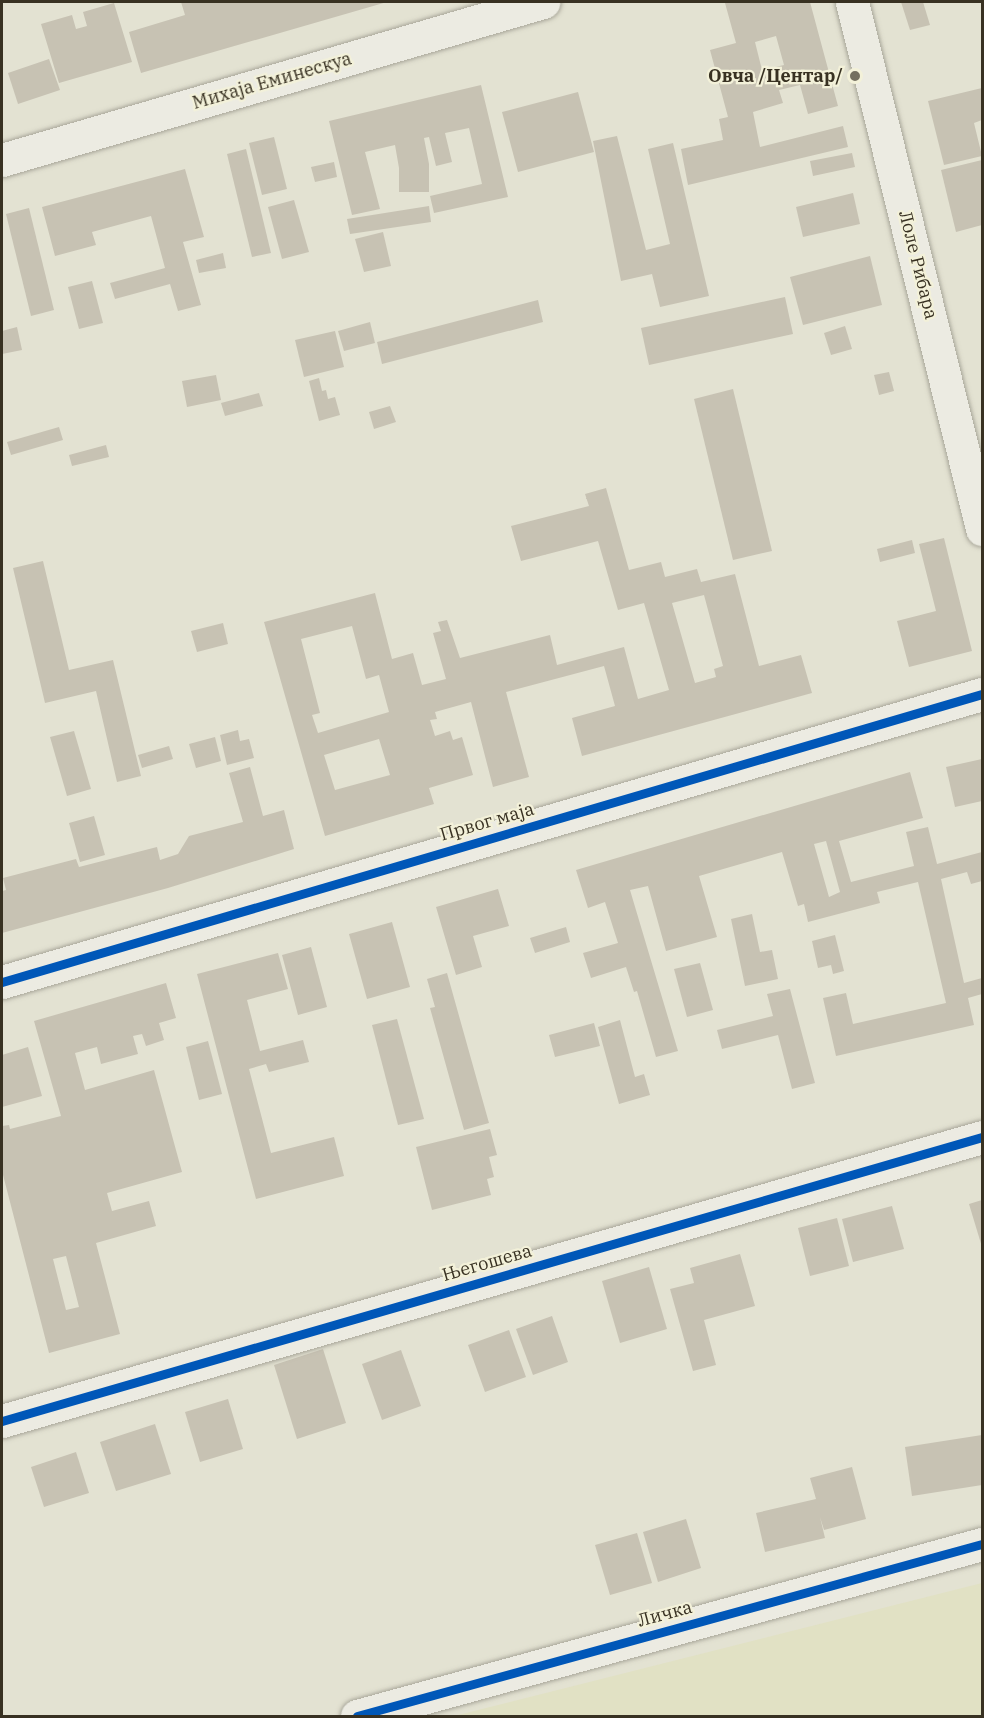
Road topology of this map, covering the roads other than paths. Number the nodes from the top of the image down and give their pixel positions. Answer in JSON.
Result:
{"nodes":[{"id":1,"x":543,"y":2,"type":"edge"},
{"id":2,"x":852,"y":2,"type":"edge"},
{"id":3,"x":2,"y":160,"type":"edge"},
{"id":4,"x":982,"y":529,"type":"edge"},
{"id":5,"x":982,"y":694,"type":"edge"},
{"id":6,"x":2,"y":982,"type":"edge"},
{"id":7,"x":982,"y":1137,"type":"edge"},
{"id":8,"x":2,"y":1421,"type":"edge"},
{"id":9,"x":982,"y":1544,"type":"edge"},
{"id":10,"x":357,"y":1716,"type":"edge"}],
"edges":[{"from":1,"to":3,"type":"street","name":"Михаја Еминескуа"},
{"from":2,"to":4,"type":"street","name":"Лоле Рибара"},
{"from":5,"to":6,"type":"street","name":"Првог маја"},
{"from":7,"to":8,"type":"street","name":"Његошева"},
{"from":9,"to":10,"type":"street","name":"Личка"}]}
